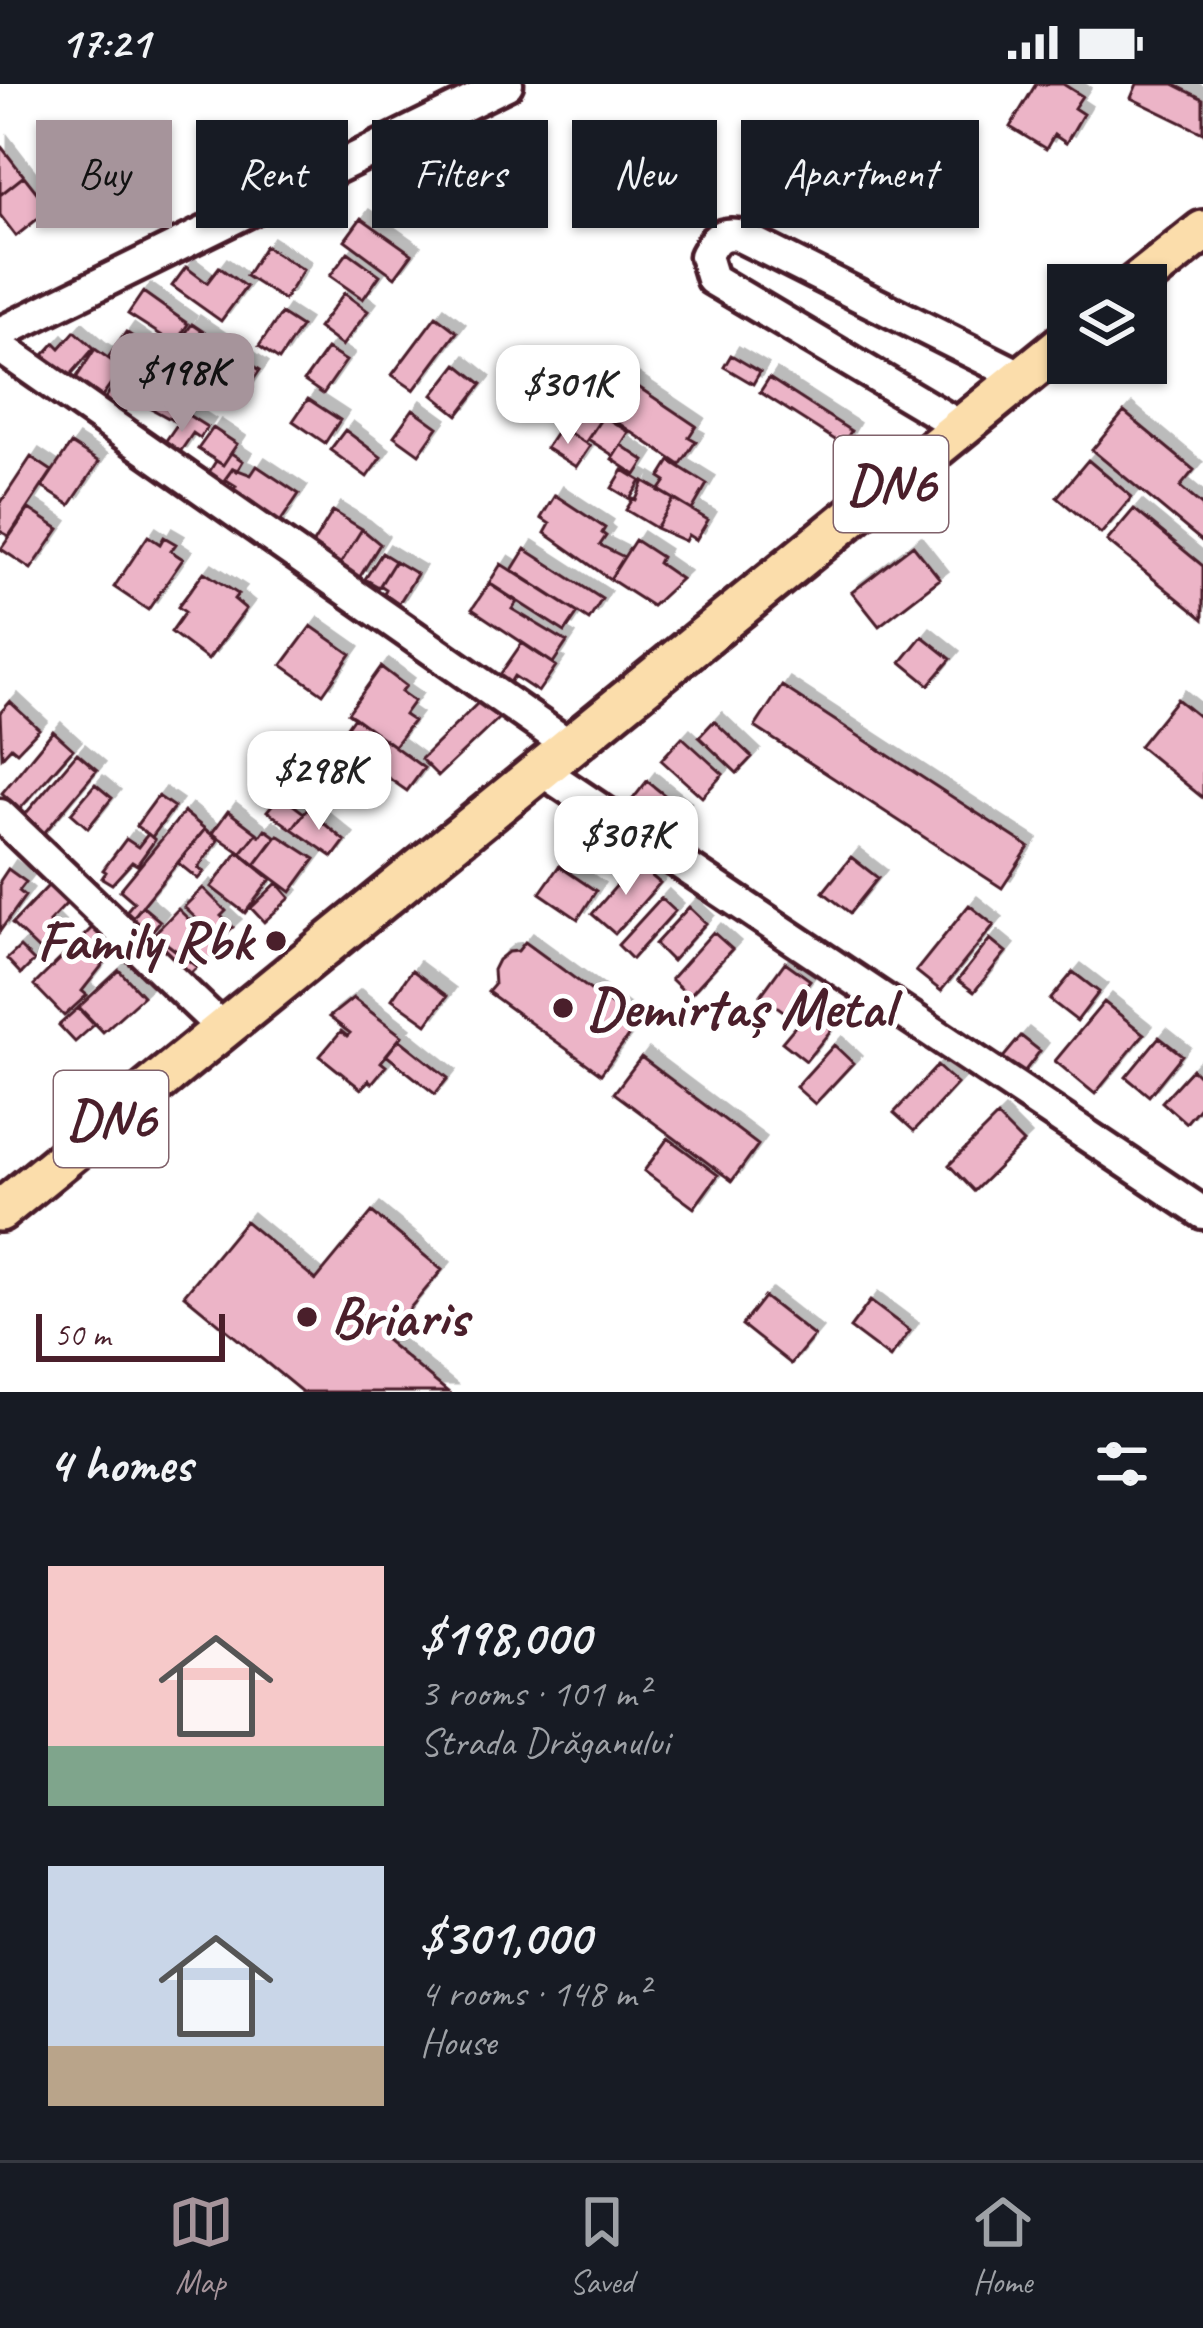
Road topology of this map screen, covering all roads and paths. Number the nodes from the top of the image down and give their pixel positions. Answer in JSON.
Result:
{"nodes":[{"id":1,"x":507,"y":84,"type":"edge"},
{"id":2,"x":1203,"y":231,"type":"edge"},
{"id":3,"x":1161,"y":264,"type":"edge"},
{"id":4,"x":0,"y":333,"type":"edge"},
{"id":5,"x":0,"y":346,"type":"edge"},
{"id":6,"x":1047,"y":357,"type":"edge"},
{"id":7,"x":1022,"y":377,"type":"junction"},
{"id":8,"x":962,"y":427,"type":"junction"},
{"id":9,"x":555,"y":758,"type":"junction"},
{"id":10,"x":0,"y":815,"type":"edge"},
{"id":11,"x":222,"y":1028,"type":"junction"},
{"id":12,"x":0,"y":1211,"type":"edge"},
{"id":13,"x":1203,"y":1213,"type":"edge"}],
"edges":[{"from":1,"to":4,"type":"street"},
{"from":2,"to":3,"type":"main road"},
{"from":5,"to":9,"type":"street"},
{"from":6,"to":7,"type":"main road","number":"DN6"},
{"from":7,"to":8,"type":"main road","number":"DN6"},
{"from":7,"to":8,"type":"street"},
{"from":8,"to":9,"type":"main road","number":"DN6"},
{"from":9,"to":11,"type":"main road","number":"DN6"},
{"from":9,"to":13,"type":"street"},
{"from":10,"to":11,"type":"street"},
{"from":11,"to":12,"type":"main road","number":"DN6"}]}
